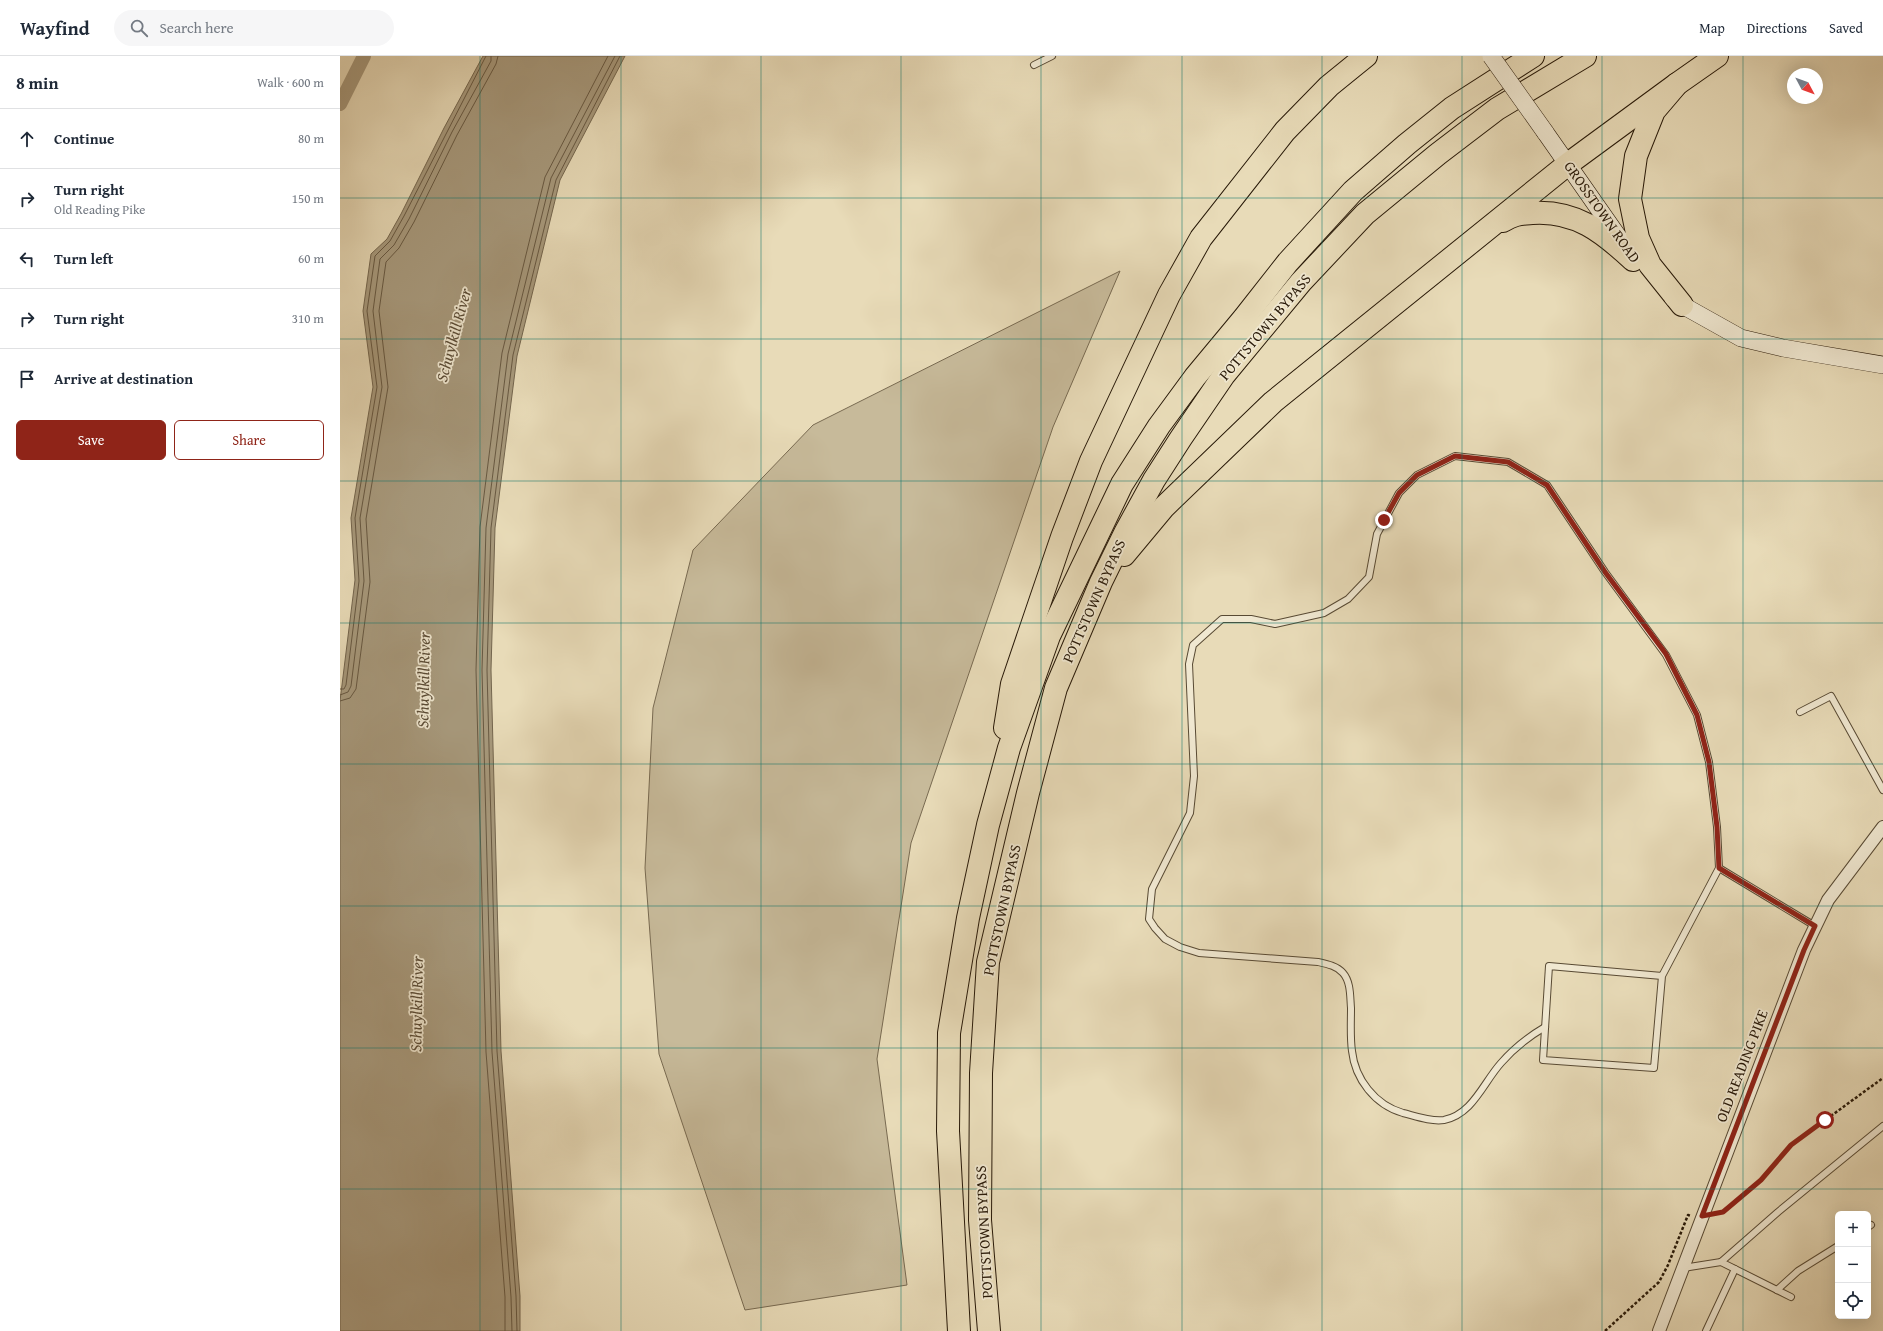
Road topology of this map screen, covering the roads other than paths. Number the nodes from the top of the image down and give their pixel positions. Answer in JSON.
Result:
{"nodes":[{"id":1,"x":1052,"y":56,"type":"edge"},
{"id":2,"x":1366,"y":56,"type":"edge"},
{"id":3,"x":1491,"y":56,"type":"edge"},
{"id":4,"x":1533,"y":56,"type":"edge"},
{"id":5,"x":1585,"y":56,"type":"edge"},
{"id":6,"x":1717,"y":56,"type":"edge"},
{"id":7,"x":1034,"y":65,"type":"dead end"},
{"id":8,"x":1677,"y":84,"type":"junction"},
{"id":9,"x":1568,"y":164,"type":"junction"},
{"id":10,"x":1484,"y":231,"type":"junction"},
{"id":11,"x":1633,"y":260,"type":"junction"},
{"id":12,"x":1682,"y":305,"type":"junction"},
{"id":13,"x":1883,"y":366,"type":"edge"},
{"id":14,"x":1101,"y":582,"type":"junction"},
{"id":15,"x":1800,"y":712,"type":"dead end"},
{"id":16,"x":1883,"y":790,"type":"edge"},
{"id":17,"x":988,"y":825,"type":"junction"},
{"id":18,"x":1883,"y":827,"type":"edge"},
{"id":19,"x":1719,"y":868,"type":"junction"},
{"id":20,"x":1815,"y":926,"type":"junction"},
{"id":21,"x":1662,"y":976,"type":"junction"},
{"id":22,"x":1545,"y":1027,"type":"junction"},
{"id":23,"x":1883,"y":1126,"type":"edge"},
{"id":24,"x":1836,"y":1247,"type":"edge"},
{"id":25,"x":1721,"y":1262,"type":"junction"},
{"id":26,"x":1682,"y":1268,"type":"junction"},
{"id":27,"x":1735,"y":1269,"type":"junction"},
{"id":28,"x":1777,"y":1290,"type":"junction"},
{"id":29,"x":1791,"y":1297,"type":"dead end"},
{"id":30,"x":958,"y":1331,"type":"edge"},
{"id":31,"x":990,"y":1331,"type":"edge"},
{"id":32,"x":1659,"y":1331,"type":"edge"},
{"id":33,"x":1706,"y":1331,"type":"edge"}],
"edges":[{"from":1,"to":7,"type":"lane"},
{"from":2,"to":17,"type":"highway"},
{"from":3,"to":9,"type":"street","name":"GROSSTOWN ROAD","bridge":true},
{"from":4,"to":17,"type":"highway","name":"POTTSTOWN BYPASS"},
{"from":5,"to":14,"type":"highway","name":"POTTSTOWN BYPASS"},
{"from":6,"to":8,"type":"highway"},
{"from":8,"to":9,"type":"highway"},
{"from":8,"to":12,"type":"highway"},
{"from":9,"to":10,"type":"highway"},
{"from":9,"to":11,"type":"street","name":"GROSSTOWN ROAD"},
{"from":10,"to":11,"type":"highway"},
{"from":10,"to":14,"type":"highway"},
{"from":11,"to":12,"type":"street","name":"GROSSTOWN ROAD"},
{"from":12,"to":13,"type":"street","name":"GROSSTOWN ROAD"},
{"from":14,"to":31,"type":"highway","name":"POTTSTOWN BYPASS"},
{"from":15,"to":16,"type":"lane"},
{"from":17,"to":30,"type":"highway","name":"POTTSTOWN BYPASS"},
{"from":18,"to":20,"type":"street","name":"OLD READING PIKE"},
{"from":19,"to":20,"type":"lane"},
{"from":19,"to":21,"type":"lane"},
{"from":19,"to":22,"type":"lane"},
{"from":20,"to":26,"type":"street","name":"OLD READING PIKE"},
{"from":21,"to":22,"type":"lane"},
{"from":21,"to":22,"type":"lane"},
{"from":23,"to":25,"type":"lane"},
{"from":24,"to":28,"type":"lane"},
{"from":25,"to":26,"type":"lane"},
{"from":25,"to":27,"type":"lane"},
{"from":26,"to":32,"type":"street","name":"OLD READING PIKE"},
{"from":27,"to":28,"type":"lane"},
{"from":27,"to":33,"type":"lane"},
{"from":28,"to":29,"type":"lane"}]}
